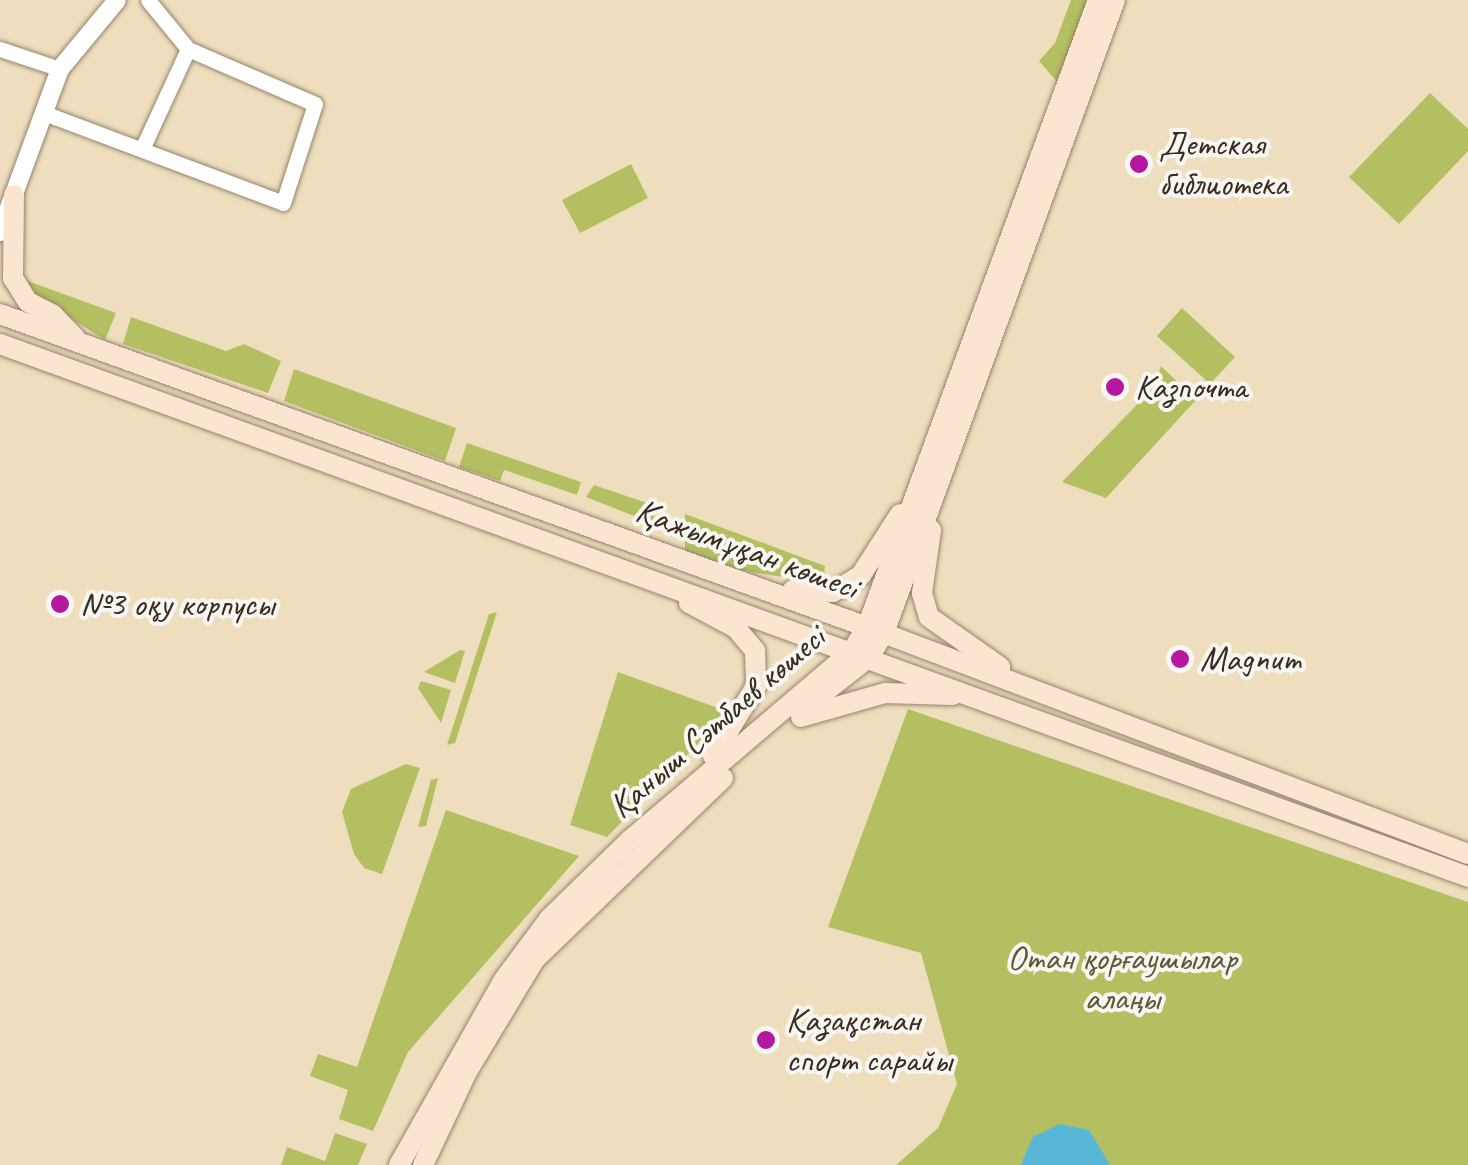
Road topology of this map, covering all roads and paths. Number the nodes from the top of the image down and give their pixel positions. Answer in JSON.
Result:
{"nodes":[{"id":1,"x":117,"y":0,"type":"edge"},
{"id":2,"x":148,"y":0,"type":"edge"},
{"id":3,"x":1098,"y":0,"type":"edge"},
{"id":4,"x":1115,"y":0,"type":"edge"},
{"id":5,"x":0,"y":49,"type":"edge"},
{"id":6,"x":188,"y":49,"type":"junction"},
{"id":7,"x":60,"y":69,"type":"junction"},
{"id":8,"x":44,"y":113,"type":"junction"},
{"id":9,"x":142,"y":150,"type":"junction"},
{"id":10,"x":11,"y":195,"type":"edge"},
{"id":11,"x":0,"y":232,"type":"edge"},
{"id":12,"x":0,"y":314,"type":"edge"},
{"id":13,"x":80,"y":343,"type":"junction"},
{"id":14,"x":0,"y":344,"type":"edge"},
{"id":15,"x":929,"y":484,"type":"junction"},
{"id":16,"x":616,"y":565,"type":"junction"},
{"id":17,"x":723,"y":575,"type":"junction"},
{"id":18,"x":876,"y":630,"type":"junction"},
{"id":19,"x":860,"y":654,"type":"junction"},
{"id":20,"x":1050,"y":696,"type":"junction"},
{"id":21,"x":978,"y":698,"type":"junction"},
{"id":22,"x":789,"y":720,"type":"junction"},
{"id":23,"x":672,"y":805,"type":"junction"},
{"id":24,"x":1468,"y":854,"type":"edge"},
{"id":25,"x":1468,"y":876,"type":"edge"},
{"id":26,"x":426,"y":1158,"type":"edge"},
{"id":27,"x":399,"y":1165,"type":"edge"}],
"edges":[{"from":1,"to":7,"type":"street"},
{"from":2,"to":6,"type":"street"},
{"from":3,"to":15,"type":"main road","name":"Қаныш Сәтбаев көшесі"},
{"from":4,"to":15,"type":"main road","name":"Қаныш Сәтбаев көшесі"},
{"from":5,"to":7,"type":"street"},
{"from":6,"to":9,"type":"street"},
{"from":6,"to":9,"type":"street"},
{"from":7,"to":8,"type":"street"},
{"from":8,"to":9,"type":"street"},
{"from":8,"to":10,"type":"street"},
{"from":10,"to":11,"type":"street"},
{"from":10,"to":13,"type":"main road"},
{"from":12,"to":13,"type":"main road","name":"Қажымұқан көшесі"},
{"from":13,"to":17,"type":"main road","name":"Қажымұқан көшесі"},
{"from":14,"to":16,"type":"main road","name":"Қажымұқан көшесі"},
{"from":15,"to":17,"type":"main road"},
{"from":15,"to":18,"type":"main road","name":"Қаныш Сәтбаев көшесі"},
{"from":15,"to":20,"type":"main road"},
{"from":16,"to":19,"type":"main road","name":"Қажымұқан көшесі"},
{"from":16,"to":23,"type":"main road"},
{"from":17,"to":18,"type":"main road","name":"Қажымұқан көшесі"},
{"from":18,"to":19,"type":"main road","name":"Қаныш Сәтбаев көшесі"},
{"from":18,"to":20,"type":"main road","name":"Қажымұқан көшесі"},
{"from":19,"to":21,"type":"main road","name":"Қажымұқан көшесі"},
{"from":19,"to":22,"type":"main road","name":"Қаныш Сәтбаев көшесі"},
{"from":19,"to":23,"type":"main road","name":"Қаныш Сәтбаев көшесі"},
{"from":20,"to":24,"type":"main road","name":"Қажымұқан көшесі"},
{"from":21,"to":22,"type":"main road"},
{"from":21,"to":25,"type":"main road","name":"Қажымұқан көшесі"},
{"from":22,"to":26,"type":"main road","name":"Қаныш Сәтбаев көшесі"},
{"from":23,"to":27,"type":"main road","name":"Қаныш Сәтбаев көшесі"}]}
